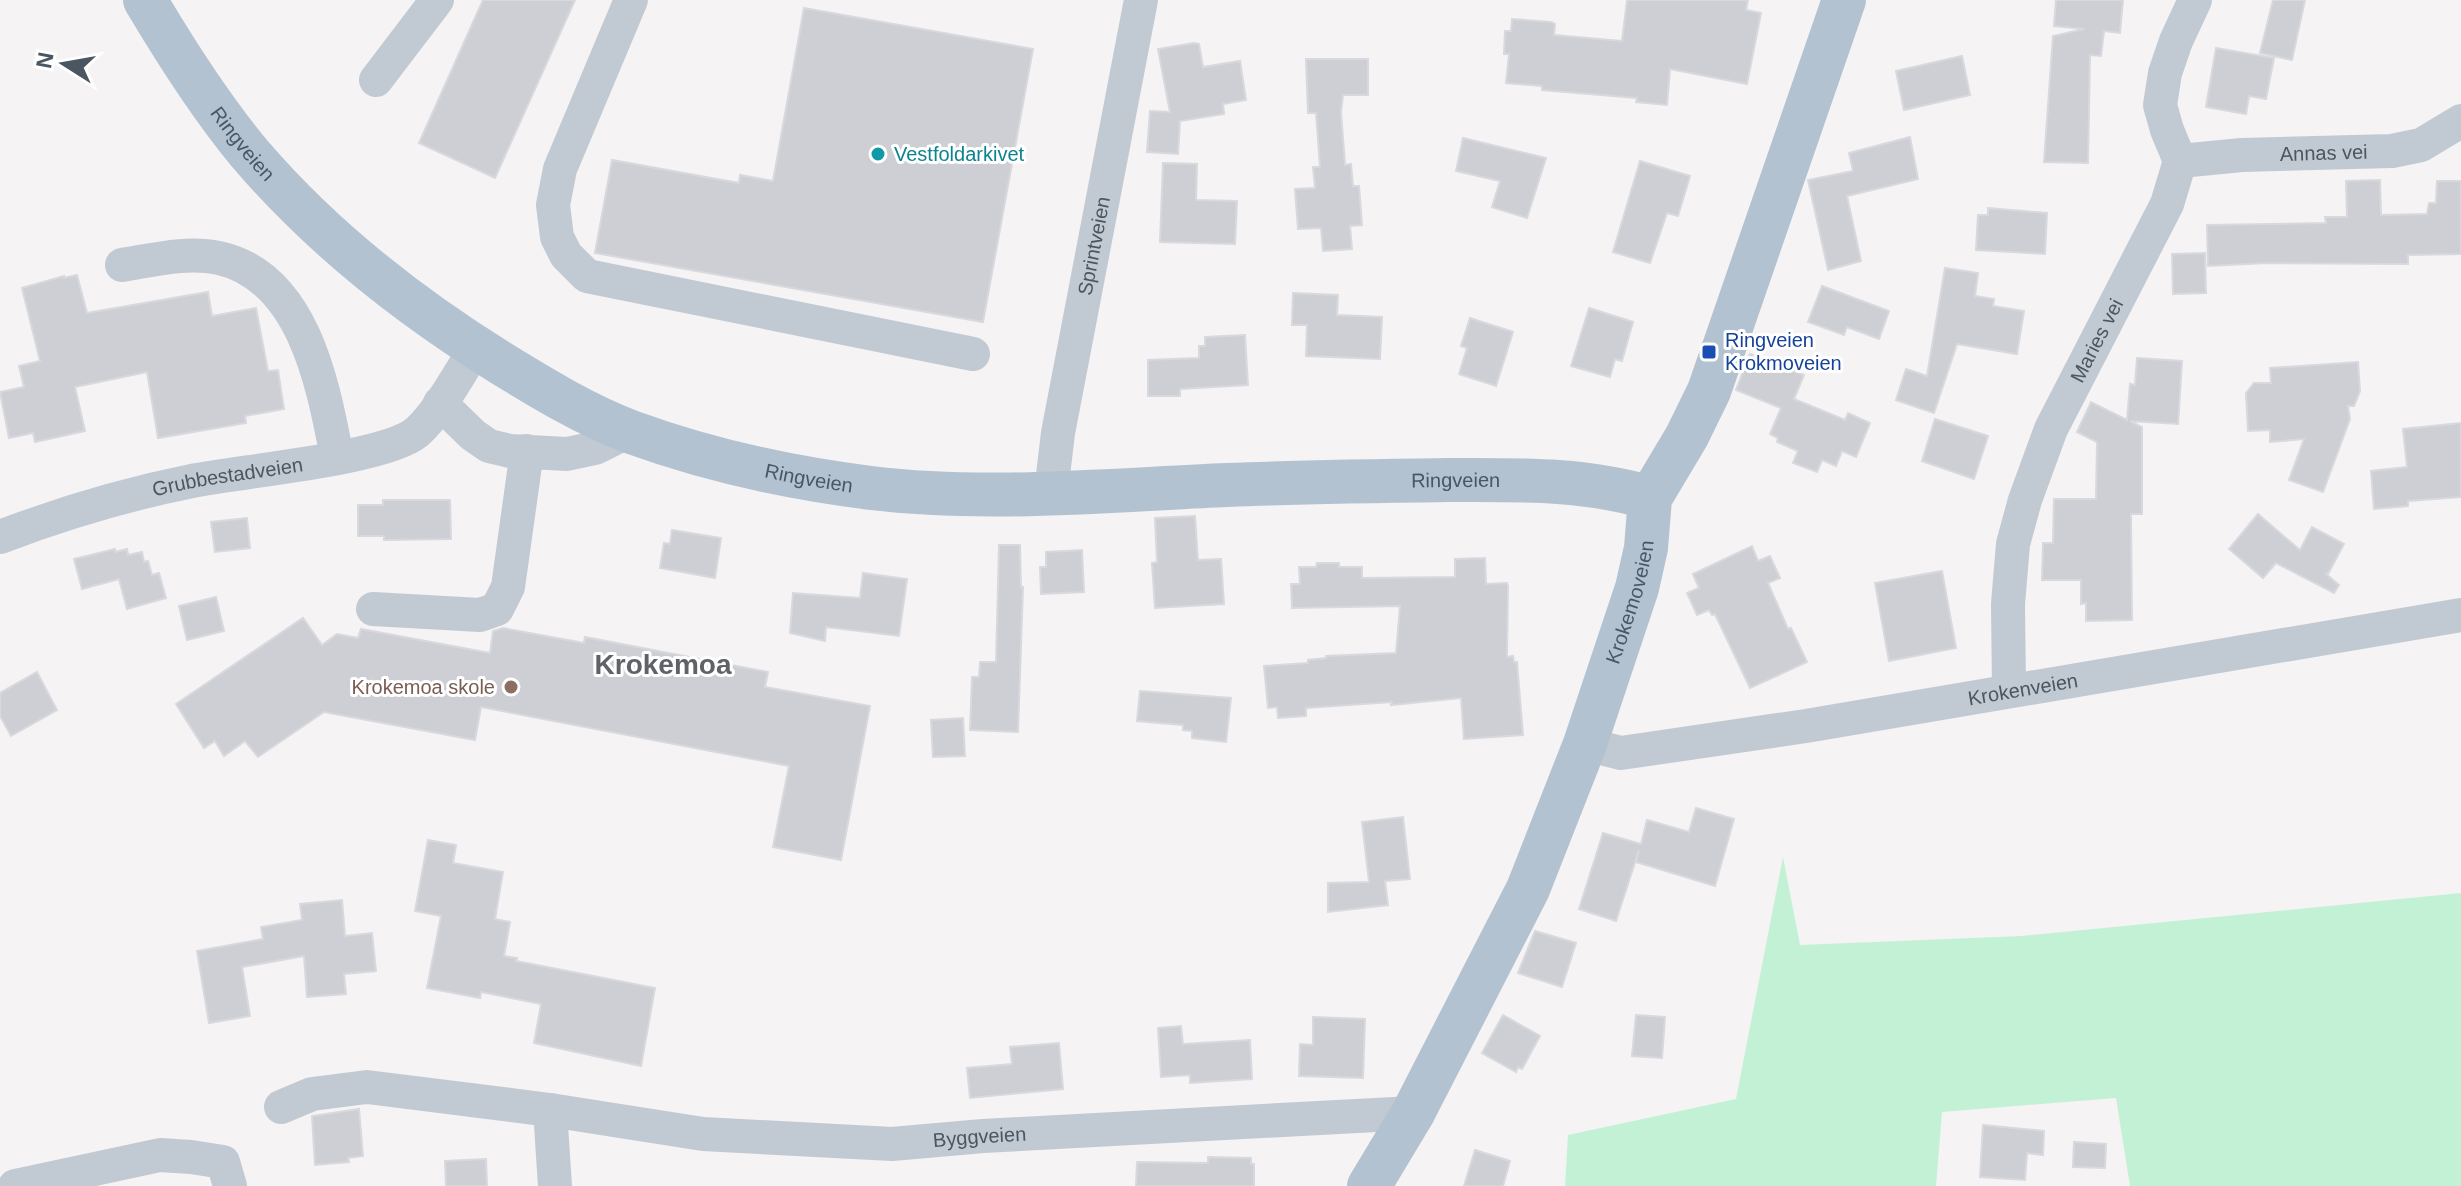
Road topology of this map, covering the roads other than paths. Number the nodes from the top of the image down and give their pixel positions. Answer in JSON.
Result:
{"nodes":[{"id":1,"x":145,"y":0,"type":"edge"},
{"id":2,"x":437,"y":0,"type":"edge"},
{"id":3,"x":631,"y":0,"type":"edge"},
{"id":4,"x":1141,"y":0,"type":"edge"},
{"id":5,"x":1844,"y":0,"type":"edge"},
{"id":6,"x":2195,"y":0,"type":"edge"},
{"id":7,"x":376,"y":80,"type":"dead end"},
{"id":8,"x":2461,"y":121,"type":"edge"},
{"id":9,"x":2180,"y":161,"type":"junction"},
{"id":10,"x":122,"y":265,"type":"dead end"},
{"id":11,"x":476,"y":348,"type":"junction"},
{"id":12,"x":973,"y":354,"type":"dead end"},
{"id":13,"x":440,"y":403,"type":"junction"},
{"id":14,"x":629,"y":431,"type":"junction"},
{"id":15,"x":527,"y":451,"type":"junction"},
{"id":16,"x":337,"y":457,"type":"junction"},
{"id":17,"x":1051,"y":492,"type":"junction"},
{"id":18,"x":1650,"y":498,"type":"junction"},
{"id":19,"x":1,"y":529,"type":"edge"},
{"id":20,"x":373,"y":609,"type":"dead end"},
{"id":21,"x":2461,"y":615,"type":"edge"},
{"id":22,"x":2009,"y":691,"type":"junction"},
{"id":23,"x":1585,"y":744,"type":"junction"},
{"id":24,"x":281,"y":1107,"type":"dead end"},
{"id":25,"x":550,"y":1110,"type":"junction"},
{"id":26,"x":1413,"y":1113,"type":"junction"},
{"id":27,"x":15,"y":1186,"type":"edge"},
{"id":28,"x":230,"y":1186,"type":"edge"},
{"id":29,"x":555,"y":1186,"type":"edge"},
{"id":30,"x":1369,"y":1186,"type":"edge"}],
"edges":[{"from":1,"to":11,"type":"main road","name":"Ringveien"},
{"from":2,"to":7,"type":"street"},
{"from":3,"to":12,"type":"street"},
{"from":4,"to":17,"type":"street","name":"Sprintveien"},
{"from":5,"to":18,"type":"main road","name":"Krokemoveien"},
{"from":6,"to":9,"type":"street"},
{"from":8,"to":9,"type":"street","name":"Annas vei"},
{"from":9,"to":22,"type":"street","name":"Maries vei"},
{"from":10,"to":16,"type":"street"},
{"from":11,"to":13,"type":"street","name":"Grubbestadveien"},
{"from":11,"to":14,"type":"main road","name":"Ringveien"},
{"from":13,"to":15,"type":"street"},
{"from":13,"to":16,"type":"street","name":"Grubbestadveien"},
{"from":14,"to":15,"type":"street"},
{"from":14,"to":17,"type":"main road","name":"Ringveien"},
{"from":15,"to":20,"type":"street"},
{"from":16,"to":19,"type":"street","name":"Grubbestadveien"},
{"from":17,"to":18,"type":"main road","name":"Ringveien"},
{"from":18,"to":23,"type":"main road","name":"Krokemoveien"},
{"from":21,"to":22,"type":"street","name":"Krokenveien"},
{"from":22,"to":23,"type":"street","name":"Krokenveien"},
{"from":23,"to":26,"type":"main road","name":"Krokemoveien"},
{"from":24,"to":25,"type":"street","name":"Byggveien"},
{"from":25,"to":26,"type":"street","name":"Byggveien"},
{"from":25,"to":29,"type":"street"},
{"from":26,"to":30,"type":"main road","name":"Krokemoveien"},
{"from":27,"to":28,"type":"street"}]}
